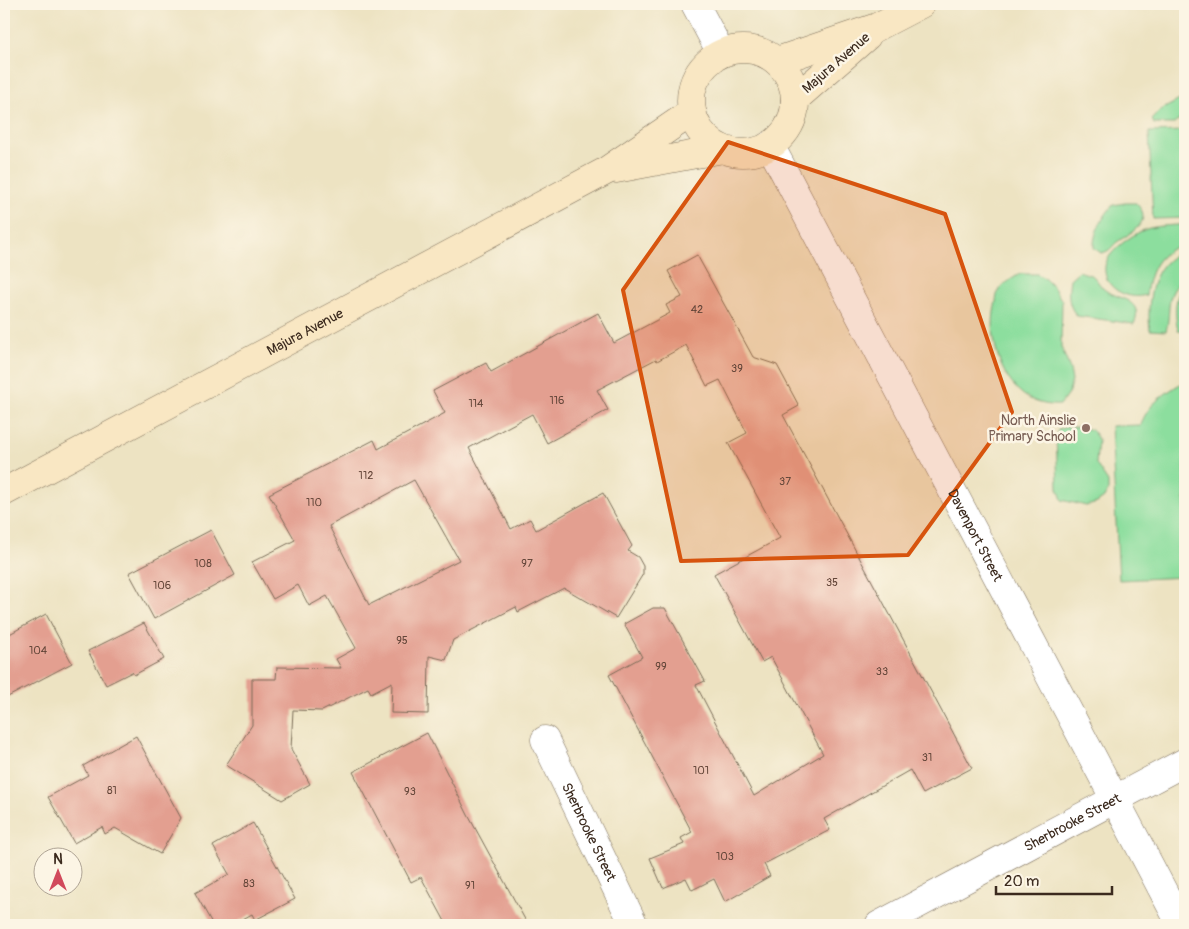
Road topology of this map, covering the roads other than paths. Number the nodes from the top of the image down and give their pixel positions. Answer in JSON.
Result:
{"nodes":[{"id":1,"x":695,"y":4,"type":"edge"},
{"id":2,"x":921,"y":4,"type":"edge"},
{"id":3,"x":877,"y":27,"type":"junction"},
{"id":4,"x":721,"y":53,"type":"junction"},
{"id":5,"x":777,"y":61,"type":"junction"},
{"id":6,"x":795,"y":99,"type":"junction"},
{"id":7,"x":692,"y":112,"type":"junction"},
{"id":8,"x":770,"y":145,"type":"junction"},
{"id":9,"x":723,"y":149,"type":"junction"},
{"id":10,"x":606,"y":171,"type":"junction"},
{"id":11,"x":4,"y":492,"type":"edge"},
{"id":12,"x":545,"y":740,"type":"dead end"},
{"id":13,"x":1185,"y":762,"type":"edge"},
{"id":14,"x":1115,"y":800,"type":"junction"},
{"id":15,"x":634,"y":925,"type":"edge"},
{"id":16,"x":879,"y":925,"type":"edge"},
{"id":17,"x":1181,"y":925,"type":"edge"}],
"edges":[{"from":1,"to":4,"type":"street"},
{"from":2,"to":3,"type":"main road","name":"Majura Avenue"},
{"from":3,"to":5,"type":"main road","name":"Majura Avenue"},
{"from":3,"to":6,"type":"main road","name":"Majura Avenue"},
{"from":4,"to":5,"type":"main road"},
{"from":4,"to":7,"type":"main road"},
{"from":5,"to":6,"type":"main road"},
{"from":6,"to":8,"type":"main road"},
{"from":7,"to":9,"type":"main road"},
{"from":7,"to":10,"type":"main road","name":"Majura Avenue"},
{"from":8,"to":9,"type":"main road"},
{"from":8,"to":14,"type":"street","name":"Davenport Street"},
{"from":9,"to":10,"type":"main road","name":"Majura Avenue"},
{"from":10,"to":11,"type":"main road","name":"Majura Avenue"},
{"from":12,"to":15,"type":"street","name":"Sherbrooke Street"},
{"from":13,"to":14,"type":"street","name":"Sherbrooke Street"},
{"from":14,"to":16,"type":"street","name":"Sherbrooke Street"},
{"from":14,"to":17,"type":"street","name":"Davenport Street"}]}
